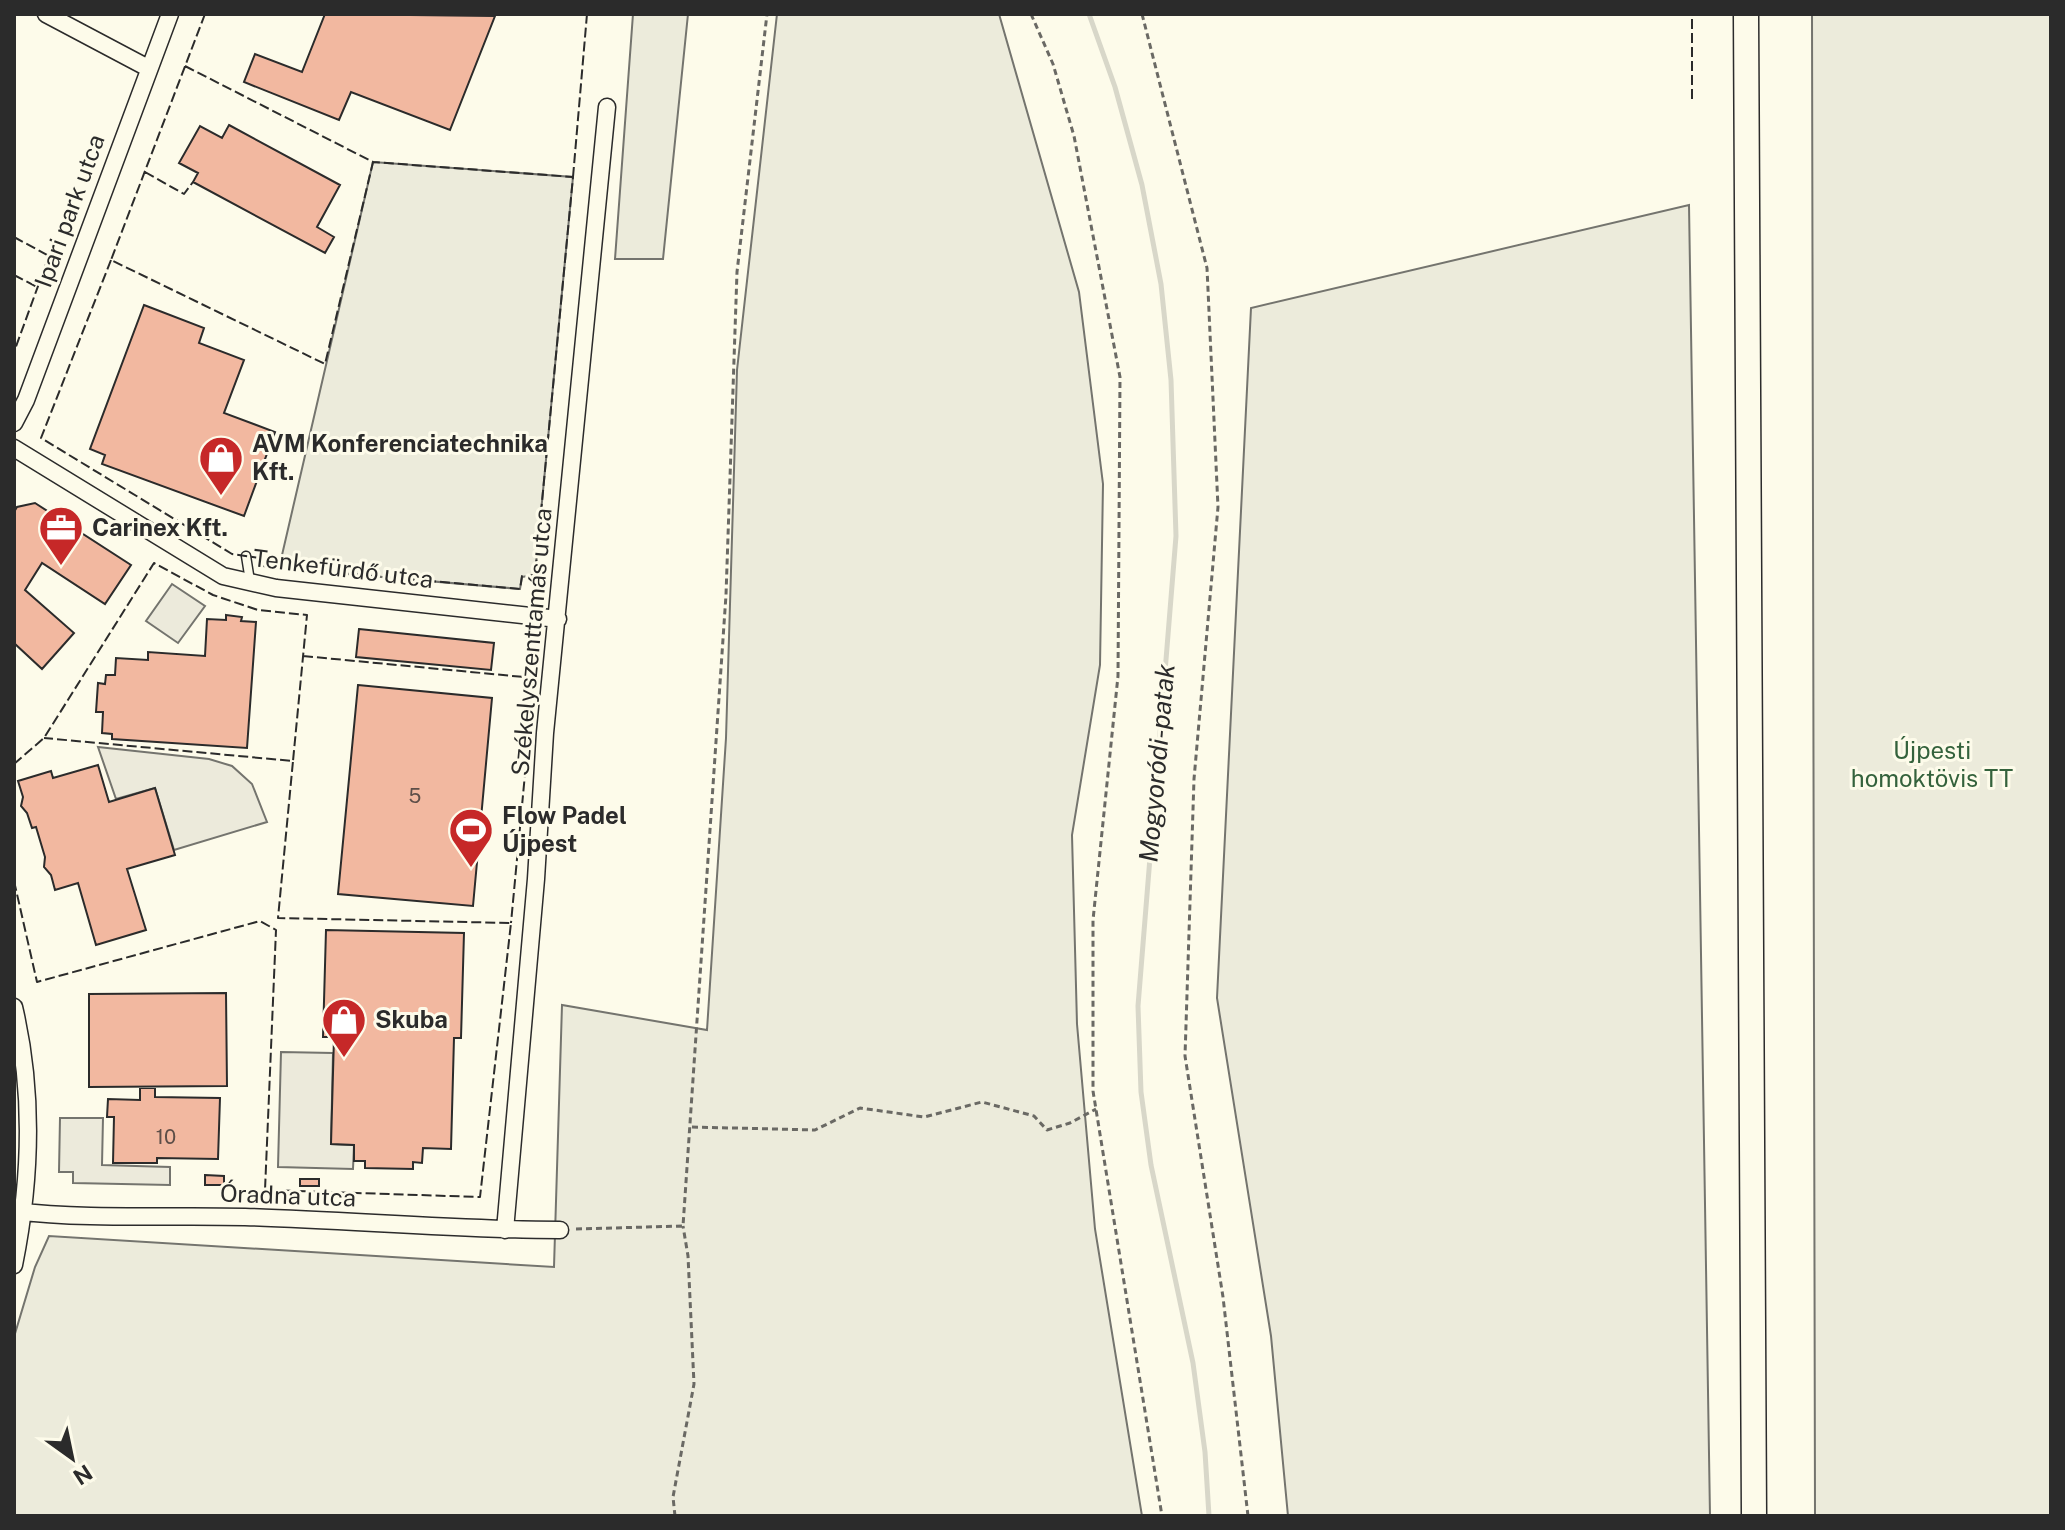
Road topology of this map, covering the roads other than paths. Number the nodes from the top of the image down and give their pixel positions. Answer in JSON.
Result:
{"nodes":[{"id":1,"x":46,"y":14,"type":"edge"},
{"id":2,"x":170,"y":14,"type":"edge"},
{"id":3,"x":1746,"y":14,"type":"edge"},
{"id":4,"x":148,"y":68,"type":"junction"},
{"id":5,"x":607,"y":107,"type":"dead end"},
{"id":6,"x":14,"y":423,"type":"edge"},
{"id":7,"x":14,"y":448,"type":"edge"},
{"id":8,"x":246,"y":556,"type":"dead end"},
{"id":9,"x":250,"y":582,"type":"junction"},
{"id":10,"x":558,"y":619,"type":"junction"},
{"id":11,"x":14,"y":1007,"type":"edge"},
{"id":12,"x":19,"y":1212,"type":"edge"},
{"id":13,"x":505,"y":1230,"type":"junction"},
{"id":14,"x":560,"y":1230,"type":"road end"},
{"id":15,"x":14,"y":1265,"type":"edge"},
{"id":16,"x":1754,"y":1516,"type":"edge"}],
"edges":[{"from":1,"to":4,"type":"street"},
{"from":2,"to":4,"type":"street","name":"Ipari park utca"},
{"from":3,"to":16,"type":"main road"},
{"from":4,"to":6,"type":"street","name":"Ipari park utca"},
{"from":5,"to":10,"type":"street","name":"Székelyszenttamás utca"},
{"from":7,"to":9,"type":"street","name":"Tenkefürdő utca"},
{"from":8,"to":9,"type":"lane"},
{"from":9,"to":10,"type":"street","name":"Tenkefürdő utca"},
{"from":10,"to":13,"type":"street","name":"Székelyszenttamás utca"},
{"from":11,"to":12,"type":"street"},
{"from":12,"to":13,"type":"street","name":"Óradna utca"},
{"from":12,"to":15,"type":"street"},
{"from":13,"to":14,"type":"street","name":"Óradna utca"}]}
